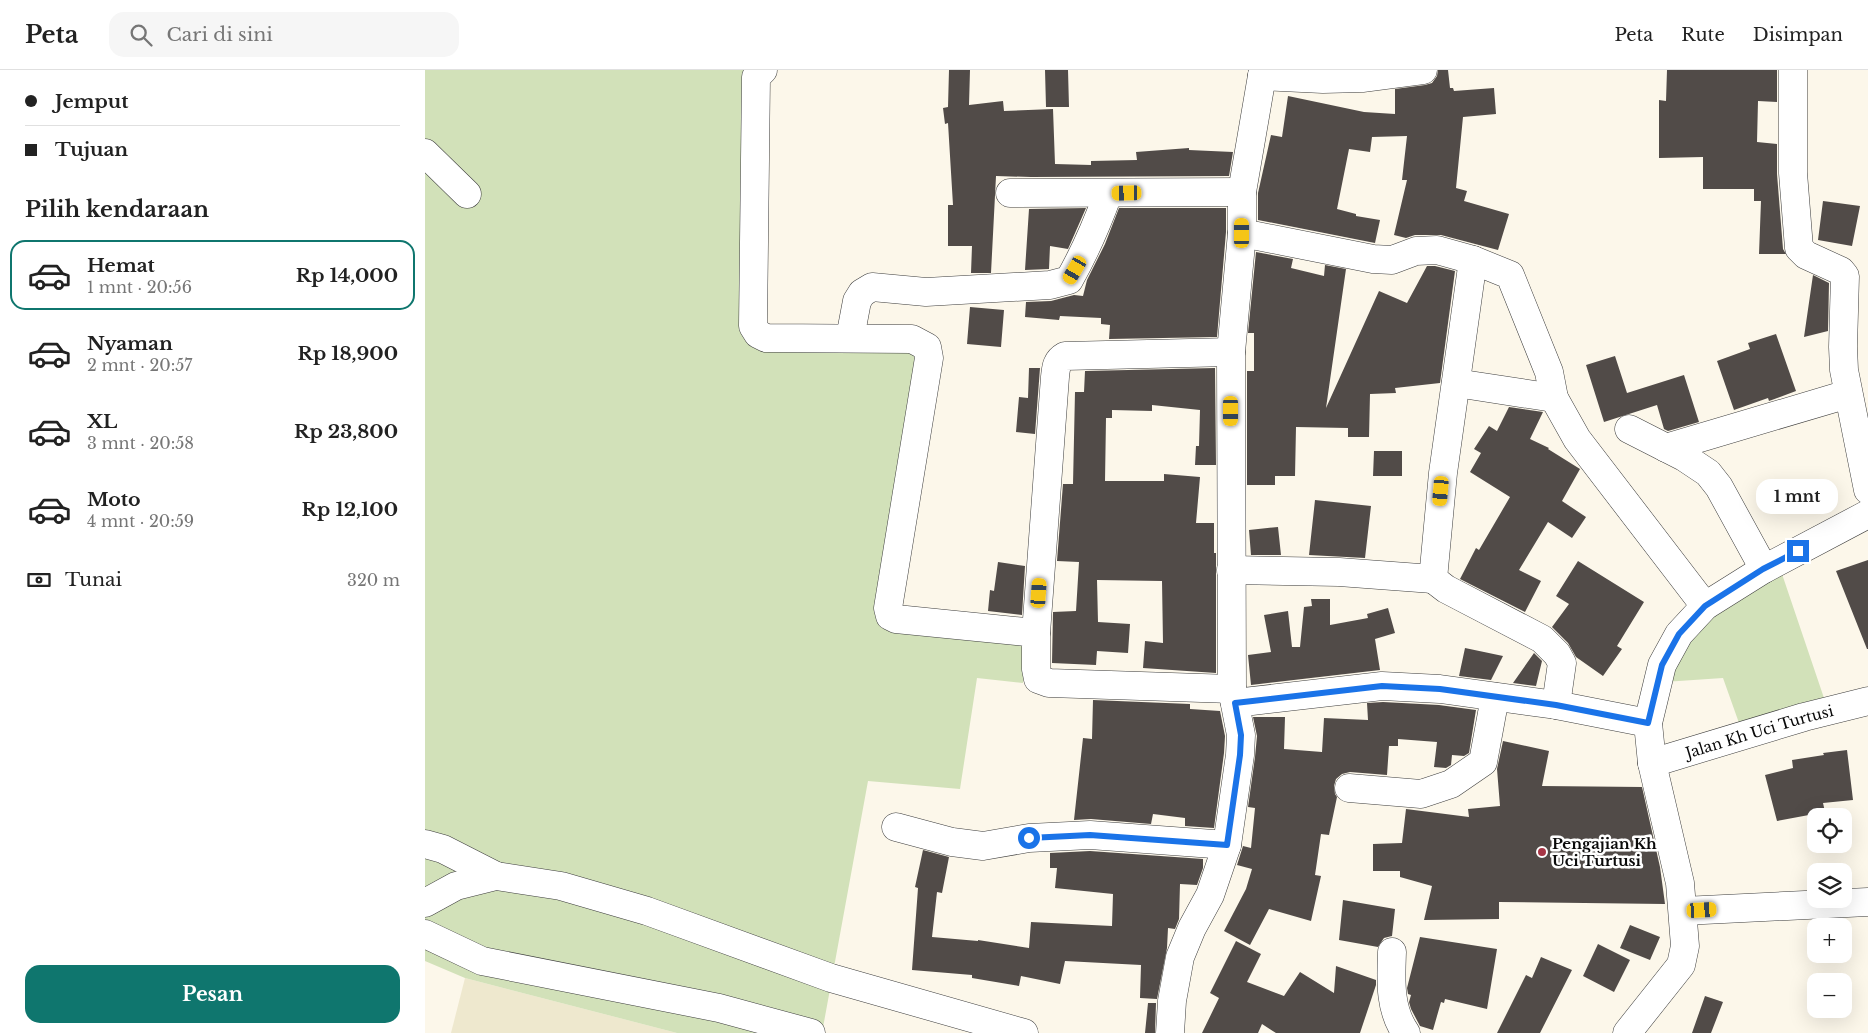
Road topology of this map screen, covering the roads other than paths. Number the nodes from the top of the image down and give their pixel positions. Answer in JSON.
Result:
{"nodes":[{"id":1,"x":763,"y":70,"type":"edge"},
{"id":2,"x":1423,"y":70,"type":"edge"},
{"id":3,"x":1793,"y":70,"type":"edge"},
{"id":4,"x":1263,"y":73,"type":"edge"},
{"id":5,"x":425,"y":153,"type":"edge"},
{"id":6,"x":1242,"y":192,"type":"junction"},
{"id":7,"x":1010,"y":193,"type":"dead end"},
{"id":8,"x":467,"y":194,"type":"dead end"},
{"id":9,"x":1108,"y":194,"type":"junction"},
{"id":10,"x":1242,"y":233,"type":"junction"},
{"id":11,"x":1473,"y":260,"type":"junction"},
{"id":12,"x":850,"y":338,"type":"junction"},
{"id":13,"x":1231,"y":352,"type":"junction"},
{"id":14,"x":1456,"y":383,"type":"junction"},
{"id":15,"x":1849,"y":394,"type":"junction"},
{"id":16,"x":1554,"y":398,"type":"junction"},
{"id":17,"x":1629,"y":429,"type":"dead end"},
{"id":18,"x":1665,"y":448,"type":"junction"},
{"id":19,"x":1868,"y":490,"type":"edge"},
{"id":20,"x":1868,"y":514,"type":"edge"},
{"id":21,"x":1763,"y":569,"type":"junction"},
{"id":22,"x":1231,"y":570,"type":"junction"},
{"id":23,"x":1433,"y":579,"type":"junction"},
{"id":24,"x":1705,"y":606,"type":"junction"},
{"id":25,"x":1036,"y":633,"type":"junction"},
{"id":26,"x":1233,"y":696,"type":"junction"},
{"id":27,"x":1495,"y":697,"type":"junction"},
{"id":28,"x":1868,"y":701,"type":"edge"},
{"id":29,"x":1556,"y":705,"type":"junction"},
{"id":30,"x":1648,"y":723,"type":"junction"},
{"id":31,"x":1652,"y":763,"type":"junction"},
{"id":32,"x":1349,"y":788,"type":"dead end"},
{"id":33,"x":896,"y":826,"type":"dead end"},
{"id":34,"x":425,"y":844,"type":"edge"},
{"id":35,"x":1227,"y":845,"type":"junction"},
{"id":36,"x":496,"y":876,"type":"junction"},
{"id":37,"x":1868,"y":902,"type":"edge"},
{"id":38,"x":425,"y":903,"type":"edge"},
{"id":39,"x":1683,"y":911,"type":"junction"},
{"id":40,"x":425,"y":934,"type":"edge"},
{"id":41,"x":1392,"y":952,"type":"dead end"},
{"id":42,"x":811,"y":1033,"type":"edge"},
{"id":43,"x":1024,"y":1033,"type":"edge"},
{"id":44,"x":1170,"y":1033,"type":"edge"},
{"id":45,"x":1406,"y":1033,"type":"edge"},
{"id":46,"x":1627,"y":1033,"type":"edge"}],
"edges":[{"from":1,"to":12,"type":"street"},
{"from":2,"to":4,"type":"street"},
{"from":3,"to":15,"type":"street"},
{"from":4,"to":6,"type":"street"},
{"from":5,"to":8,"type":"street"},
{"from":6,"to":9,"type":"street"},
{"from":6,"to":10,"type":"street"},
{"from":7,"to":9,"type":"street"},
{"from":9,"to":12,"type":"street"},
{"from":10,"to":11,"type":"street"},
{"from":10,"to":13,"type":"street"},
{"from":11,"to":14,"type":"street"},
{"from":11,"to":16,"type":"street"},
{"from":12,"to":25,"type":"street"},
{"from":13,"to":22,"type":"street"},
{"from":13,"to":25,"type":"street"},
{"from":14,"to":16,"type":"street"},
{"from":14,"to":23,"type":"street"},
{"from":15,"to":18,"type":"street"},
{"from":15,"to":19,"type":"street"},
{"from":16,"to":24,"type":"street"},
{"from":17,"to":18,"type":"street"},
{"from":18,"to":21,"type":"street"},
{"from":20,"to":21,"type":"street"},
{"from":21,"to":24,"type":"street"},
{"from":22,"to":23,"type":"street"},
{"from":22,"to":26,"type":"street"},
{"from":23,"to":29,"type":"street"},
{"from":24,"to":30,"type":"street"},
{"from":25,"to":26,"type":"street"},
{"from":26,"to":27,"type":"street"},
{"from":26,"to":35,"type":"street"},
{"from":27,"to":29,"type":"street"},
{"from":27,"to":32,"type":"street"},
{"from":28,"to":31,"type":"street","name":"Jalan Kh Uci Turtusi"},
{"from":29,"to":30,"type":"street"},
{"from":30,"to":31,"type":"street"},
{"from":31,"to":39,"type":"street"},
{"from":33,"to":35,"type":"street"},
{"from":34,"to":36,"type":"street"},
{"from":35,"to":44,"type":"street"},
{"from":36,"to":38,"type":"street"},
{"from":36,"to":43,"type":"street"},
{"from":37,"to":39,"type":"street"},
{"from":39,"to":46,"type":"street"},
{"from":40,"to":42,"type":"street"},
{"from":41,"to":45,"type":"street"}]}
